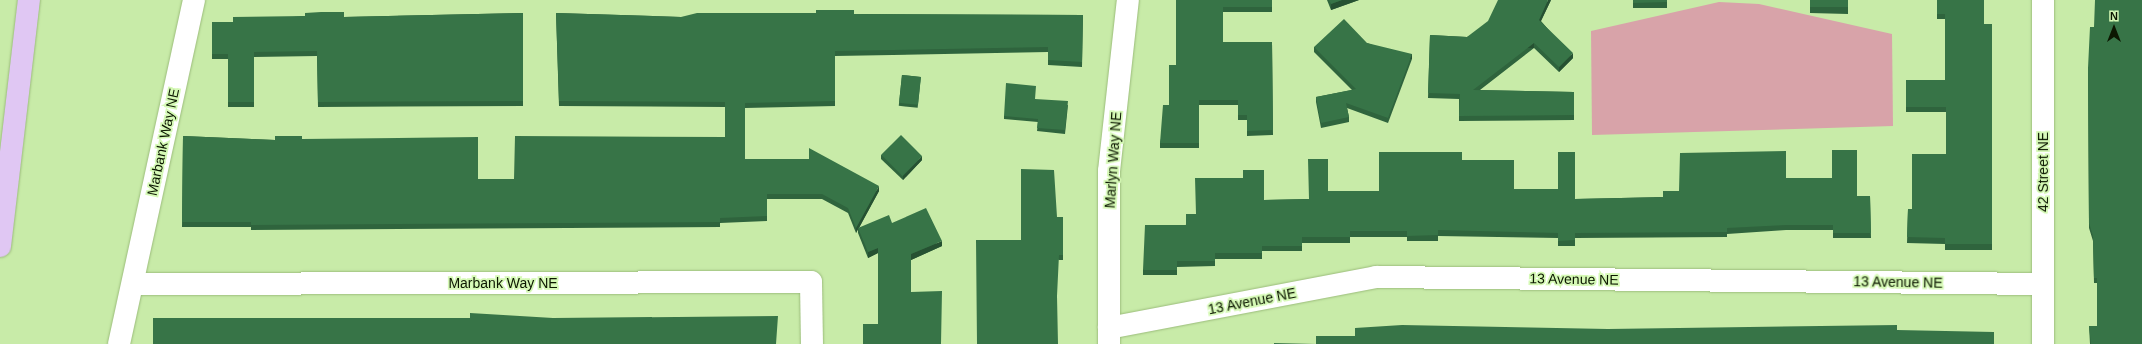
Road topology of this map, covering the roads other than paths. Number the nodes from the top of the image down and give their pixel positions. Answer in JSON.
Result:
{"nodes":[{"id":1,"x":29,"y":0,"type":"edge"},
{"id":2,"x":194,"y":0,"type":"edge"},
{"id":3,"x":1128,"y":0,"type":"edge"},
{"id":4,"x":2043,"y":0,"type":"edge"},
{"id":5,"x":0,"y":246,"type":"edge"},
{"id":6,"x":133,"y":284,"type":"junction"},
{"id":7,"x":2043,"y":284,"type":"junction"},
{"id":8,"x":1109,"y":336,"type":"edge"},
{"id":9,"x":119,"y":344,"type":"edge"},
{"id":10,"x":812,"y":344,"type":"edge"},
{"id":11,"x":2043,"y":344,"type":"edge"}],
"edges":[{"from":1,"to":5,"type":"highway"},
{"from":2,"to":6,"type":"street","name":"Marbank Way NE"},
{"from":3,"to":8,"type":"street","name":"Marlyn Way NE"},
{"from":4,"to":7,"type":"street","name":"42 Street NE"},
{"from":6,"to":9,"type":"street","name":"Marbank Way NE"},
{"from":6,"to":10,"type":"street","name":"Marbank Way NE"},
{"from":7,"to":8,"type":"street","name":"13 Avenue NE"},
{"from":7,"to":11,"type":"street","name":"42 Street NE"}]}
